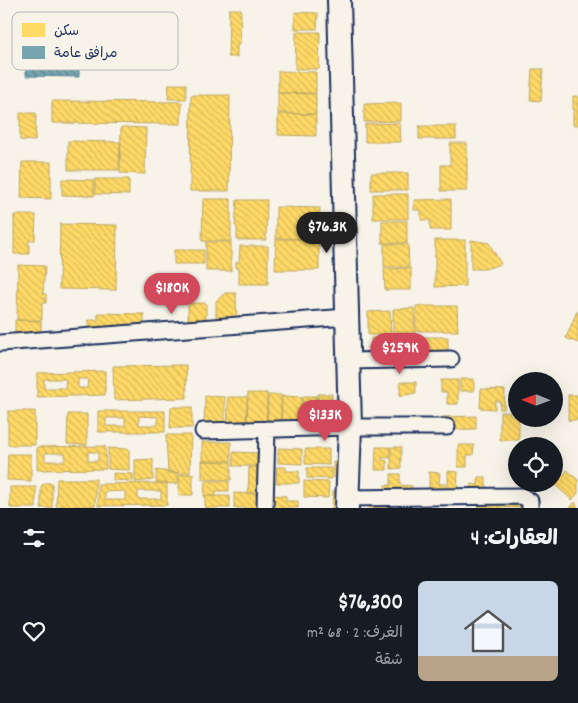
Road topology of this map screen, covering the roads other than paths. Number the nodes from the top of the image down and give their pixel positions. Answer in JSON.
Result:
{"nodes":[{"id":1,"x":339,"y":0,"type":"edge"},
{"id":2,"x":347,"y":317,"type":"junction"},
{"id":3,"x":0,"y":343,"type":"edge"},
{"id":4,"x":451,"y":359,"type":"dead end"},
{"id":5,"x":348,"y":361,"type":"junction"},
{"id":6,"x":350,"y":426,"type":"junction"},
{"id":7,"x":447,"y":427,"type":"dead end"},
{"id":8,"x":266,"y":429,"type":"junction"},
{"id":9,"x":203,"y":431,"type":"dead end"},
{"id":10,"x":347,"y":503,"type":"edge"},
{"id":11,"x":265,"y":508,"type":"edge"},
{"id":12,"x":530,"y":508,"type":"edge"}],
"edges":[{"from":1,"to":2,"type":"street"},
{"from":2,"to":3,"type":"street"},
{"from":2,"to":5,"type":"street"},
{"from":4,"to":5,"type":"street"},
{"from":5,"to":6,"type":"street"},
{"from":6,"to":7,"type":"street"},
{"from":6,"to":8,"type":"street"},
{"from":6,"to":10,"type":"street"},
{"from":8,"to":9,"type":"street"},
{"from":8,"to":11,"type":"street"},
{"from":10,"to":12,"type":"street"}]}
